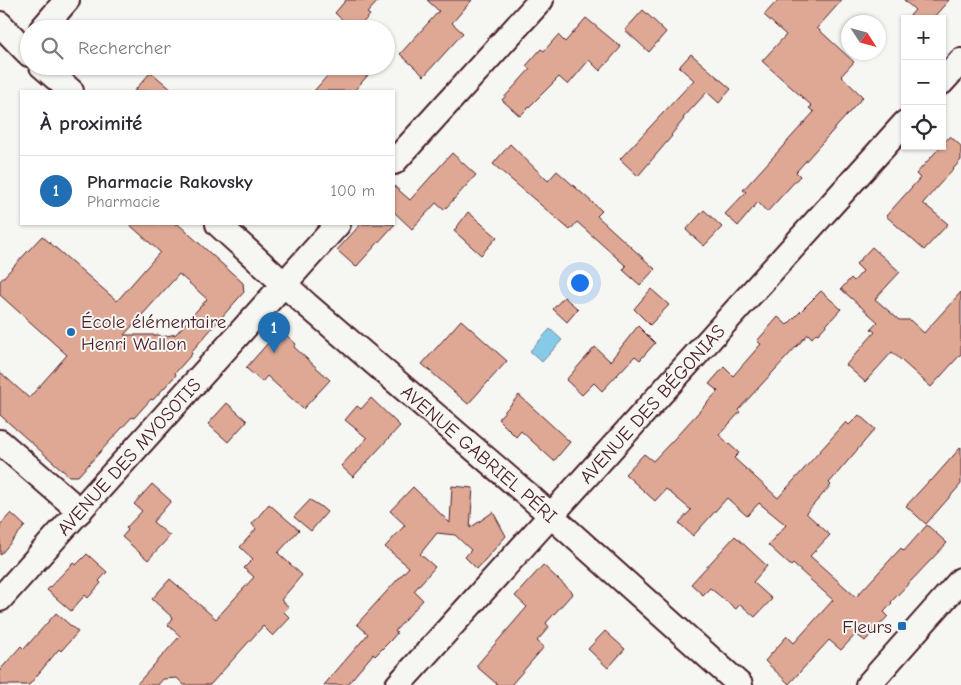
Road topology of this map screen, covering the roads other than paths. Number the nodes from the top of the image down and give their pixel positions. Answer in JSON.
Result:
{"nodes":[{"id":1,"x":67,"y":0,"type":"edge"},
{"id":2,"x":541,"y":0,"type":"edge"},
{"id":3,"x":50,"y":20,"type":"edge"},
{"id":4,"x":0,"y":24,"type":"edge"},
{"id":5,"x":20,"y":43,"type":"edge"},
{"id":6,"x":961,"y":61,"type":"edge"},
{"id":7,"x":52,"y":75,"type":"edge"},
{"id":8,"x":946,"y":78,"type":"edge"},
{"id":9,"x":70,"y":90,"type":"edge"},
{"id":10,"x":901,"y":127,"type":"edge"},
{"id":11,"x":395,"y":161,"type":"edge"},
{"id":12,"x":219,"y":225,"type":"edge"},
{"id":13,"x":337,"y":225,"type":"edge"},
{"id":14,"x":284,"y":284,"type":"junction"},
{"id":15,"x":0,"y":442,"type":"edge"},
{"id":16,"x":80,"y":511,"type":"junction"},
{"id":17,"x":551,"y":515,"type":"junction"},
{"id":18,"x":961,"y":580,"type":"edge"},
{"id":19,"x":0,"y":599,"type":"edge"},
{"id":20,"x":398,"y":685,"type":"edge"},
{"id":21,"x":740,"y":685,"type":"edge"},
{"id":22,"x":868,"y":685,"type":"edge"}],
"edges":[{"from":1,"to":3,"type":"street"},
{"from":2,"to":11,"type":"street"},
{"from":4,"to":5,"type":"street"},
{"from":6,"to":8,"type":"street"},
{"from":7,"to":9,"type":"street"},
{"from":10,"to":17,"type":"street","name":"AVENUE DES BÉGONIAS"},
{"from":12,"to":14,"type":"street","name":"AVENUE GABRIEL PÉRI"},
{"from":13,"to":14,"type":"street","name":"AVENUE DES MYOSOTIS"},
{"from":14,"to":16,"type":"street","name":"AVENUE DES MYOSOTIS"},
{"from":14,"to":17,"type":"street","name":"AVENUE GABRIEL PÉRI"},
{"from":15,"to":16,"type":"street"},
{"from":16,"to":19,"type":"street","name":"AVENUE DES MYOSOTIS"},
{"from":17,"to":20,"type":"street","name":"AVENUE DES BÉGONIAS"},
{"from":17,"to":21,"type":"street","name":"AVENUE GABRIEL PÉRI"},
{"from":18,"to":22,"type":"street"}]}
